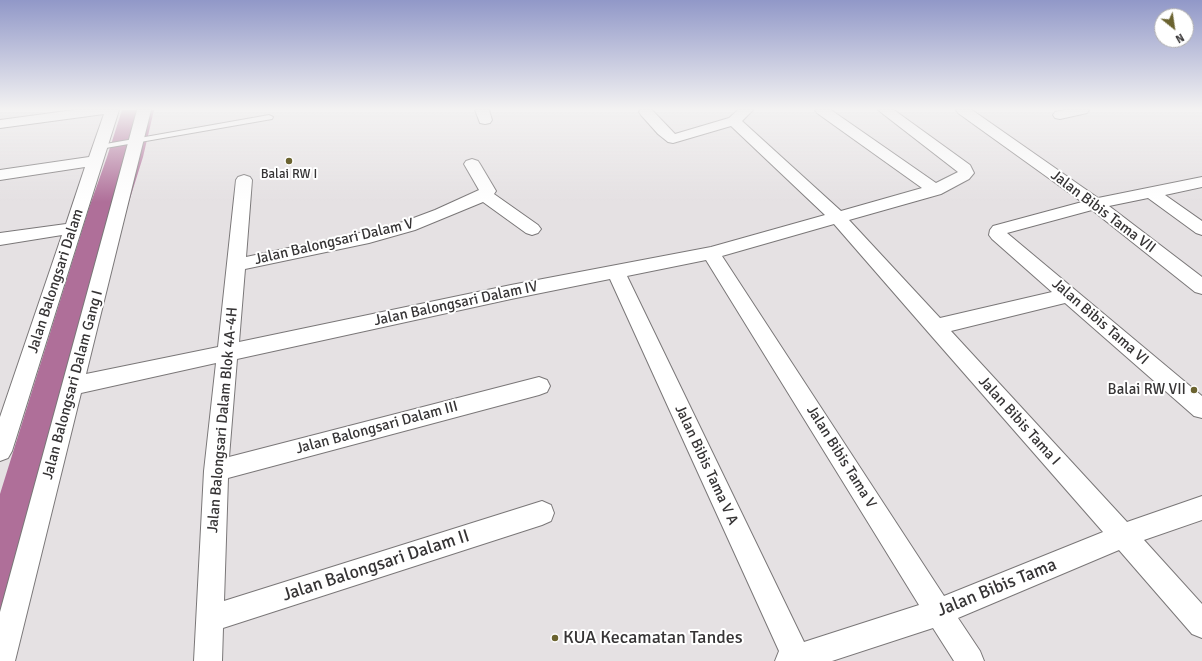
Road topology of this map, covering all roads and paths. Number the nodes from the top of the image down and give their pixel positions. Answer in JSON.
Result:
{"nodes":[{"id":1,"x":104,"y":141,"type":"edge"},
{"id":2,"x":134,"y":141,"type":"joint"},
{"id":3,"x":755,"y":141,"type":"edge"},
{"id":4,"x":866,"y":141,"type":"edge"},
{"id":5,"x":927,"y":141,"type":"edge"},
{"id":6,"x":1006,"y":141,"type":"edge"},
{"id":7,"x":101,"y":151,"type":"junction"},
{"id":8,"x":472,"y":164,"type":"dead end"},
{"id":9,"x":0,"y":174,"type":"edge"},
{"id":10,"x":244,"y":180,"type":"dead end"},
{"id":11,"x":1202,"y":182,"type":"edge"},
{"id":12,"x":935,"y":190,"type":"junction"},
{"id":13,"x":1152,"y":193,"type":"junction"},
{"id":14,"x":484,"y":195,"type":"junction"},
{"id":15,"x":1095,"y":204,"type":"junction"},
{"id":16,"x":837,"y":217,"type":"junction"},
{"id":17,"x":74,"y":228,"type":"junction"},
{"id":18,"x":532,"y":229,"type":"dead end"},
{"id":19,"x":1202,"y":230,"type":"edge"},
{"id":20,"x":0,"y":239,"type":"edge"},
{"id":21,"x":712,"y":253,"type":"junction"},
{"id":22,"x":236,"y":265,"type":"junction"},
{"id":23,"x":615,"y":271,"type":"junction"},
{"id":24,"x":1202,"y":287,"type":"edge"},
{"id":25,"x":1068,"y":295,"type":"junction"},
{"id":26,"x":935,"y":327,"type":"junction"},
{"id":27,"x":228,"y":353,"type":"junction"},
{"id":28,"x":72,"y":386,"type":"junction"},
{"id":29,"x":539,"y":386,"type":"dead end"},
{"id":30,"x":9,"y":400,"type":"edge"},
{"id":31,"x":1202,"y":409,"type":"edge"},
{"id":32,"x":0,"y":451,"type":"edge"},
{"id":33,"x":216,"y":471,"type":"junction"},
{"id":34,"x":1202,"y":508,"type":"edge"},
{"id":35,"x":542,"y":513,"type":"dead end"},
{"id":36,"x":1122,"y":536,"type":"junction"},
{"id":37,"x":939,"y":612,"type":"junction"},
{"id":38,"x":210,"y":619,"type":"junction"},
{"id":39,"x":1202,"y":624,"type":"edge"},
{"id":40,"x":793,"y":660,"type":"edge"},
{"id":41,"x":1,"y":661,"type":"edge"},
{"id":42,"x":208,"y":661,"type":"edge"},
{"id":43,"x":970,"y":661,"type":"edge"}],
"edges":[{"from":1,"to":7,"type":"street","name":"Jalan Balongsari Dalam"},
{"from":2,"to":7,"type":"lane"},
{"from":2,"to":28,"type":"street","name":"Jalan Balongsari Dalam Gang I"},
{"from":3,"to":16,"type":"street","name":"Jalan Bibis Tama I"},
{"from":4,"to":12,"type":"street"},
{"from":5,"to":12,"type":"street"},
{"from":6,"to":15,"type":"street","name":"Jalan Bibis Tama VII"},
{"from":7,"to":9,"type":"street"},
{"from":7,"to":17,"type":"street","name":"Jalan Balongsari Dalam"},
{"from":8,"to":14,"type":"street"},
{"from":10,"to":22,"type":"street","name":"Jalan Balongsari Dalam Blok 4A-4H"},
{"from":11,"to":13,"type":"street"},
{"from":12,"to":16,"type":"street"},
{"from":13,"to":15,"type":"street"},
{"from":13,"to":19,"type":"street"},
{"from":14,"to":18,"type":"street"},
{"from":14,"to":22,"type":"street","name":"Jalan Balongsari Dalam V"},
{"from":15,"to":24,"type":"street","name":"Jalan Bibis Tama VII"},
{"from":15,"to":25,"type":"street","name":"Jalan Bibis Tama VI"},
{"from":16,"to":21,"type":"street","name":"Jalan Balongsari Dalam IV"},
{"from":16,"to":26,"type":"street","name":"Jalan Bibis Tama I"},
{"from":17,"to":20,"type":"street"},
{"from":17,"to":30,"type":"street","name":"Jalan Balongsari Dalam"},
{"from":21,"to":23,"type":"street","name":"Jalan Balongsari Dalam IV"},
{"from":21,"to":37,"type":"street","name":"Jalan Bibis Tama V"},
{"from":22,"to":27,"type":"street","name":"Jalan Balongsari Dalam Blok 4A-4H"},
{"from":23,"to":27,"type":"street","name":"Jalan Balongsari Dalam IV"},
{"from":23,"to":40,"type":"street","name":"Jalan Bibis Tama V A"},
{"from":25,"to":26,"type":"street"},
{"from":25,"to":31,"type":"street","name":"Jalan Bibis Tama VI"},
{"from":26,"to":36,"type":"street","name":"Jalan Bibis Tama I"},
{"from":27,"to":28,"type":"street","name":"Jalan Balongsari Dalam IV"},
{"from":27,"to":33,"type":"street","name":"Jalan Balongsari Dalam Blok 4A-4H"},
{"from":28,"to":41,"type":"street","name":"Jalan Balongsari Dalam Gang I"},
{"from":29,"to":33,"type":"street","name":"Jalan Balongsari Dalam III"},
{"from":30,"to":32,"type":"street","name":"Jalan Balongsari Dalam"},
{"from":33,"to":38,"type":"street","name":"Jalan Balongsari Dalam Blok 4A-4H"},
{"from":34,"to":36,"type":"street","name":"Jalan Bibis Tama"},
{"from":35,"to":38,"type":"street","name":"Jalan Balongsari Dalam II"},
{"from":36,"to":37,"type":"street","name":"Jalan Bibis Tama"},
{"from":36,"to":39,"type":"street","name":"Jalan Bibis Tama I"},
{"from":37,"to":40,"type":"street","name":"Jalan Bibis Tama"},
{"from":37,"to":43,"type":"street","name":"Jalan Bibis Tama V"},
{"from":38,"to":42,"type":"street","name":"Jalan Balongsari Dalam Blok 4A-4H"}]}
